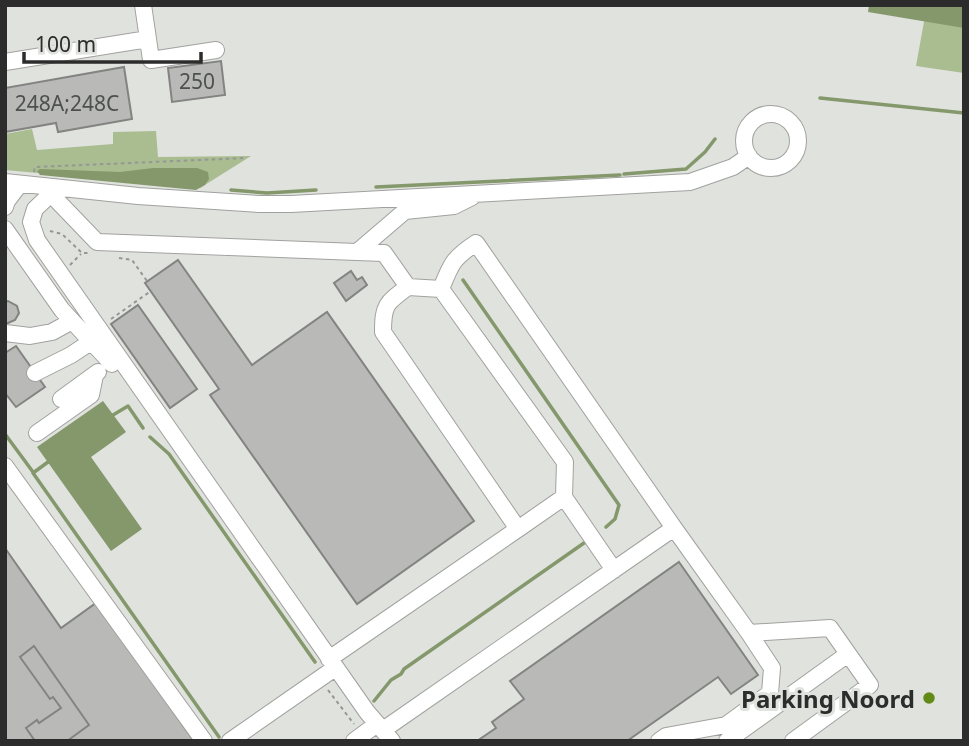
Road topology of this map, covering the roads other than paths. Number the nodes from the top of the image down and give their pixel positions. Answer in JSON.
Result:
{"nodes":[{"id":1,"x":144,"y":5,"type":"edge"},
{"id":2,"x":148,"y":39,"type":"junction"},
{"id":3,"x":216,"y":50,"type":"dead end"},
{"id":4,"x":5,"y":62,"type":"edge"},
{"id":5,"x":749,"y":156,"type":"dead end"},
{"id":6,"x":35,"y":187,"type":"edge"},
{"id":7,"x":477,"y":194,"type":"junction"},
{"id":8,"x":5,"y":207,"type":"edge"},
{"id":9,"x":7,"y":229,"type":"edge"},
{"id":10,"x":357,"y":252,"type":"junction"},
{"id":11,"x":408,"y":287,"type":"junction"},
{"id":12,"x":440,"y":289,"type":"junction"},
{"id":13,"x":72,"y":321,"type":"junction"},
{"id":14,"x":6,"y":333,"type":"edge"},
{"id":15,"x":92,"y":341,"type":"junction"},
{"id":16,"x":111,"y":363,"type":"junction"},
{"id":17,"x":35,"y":373,"type":"dead end"},
{"id":18,"x":94,"y":375,"type":"junction"},
{"id":19,"x":61,"y":399,"type":"dead end"},
{"id":20,"x":37,"y":433,"type":"dead end"},
{"id":21,"x":179,"y":442,"type":"junction"},
{"id":22,"x":5,"y":466,"type":"edge"},
{"id":23,"x":564,"y":497,"type":"junction"},
{"id":24,"x":674,"y":528,"type":"junction"},
{"id":25,"x":518,"y":529,"type":"junction"},
{"id":26,"x":614,"y":570,"type":"junction"},
{"id":27,"x":749,"y":633,"type":"junction"},
{"id":28,"x":848,"y":654,"type":"junction"},
{"id":29,"x":332,"y":663,"type":"junction"},
{"id":30,"x":384,"y":732,"type":"edge"},
{"id":31,"x":355,"y":734,"type":"edge"},
{"id":32,"x":204,"y":741,"type":"edge"},
{"id":33,"x":230,"y":741,"type":"edge"},
{"id":34,"x":659,"y":741,"type":"edge"},
{"id":35,"x":727,"y":741,"type":"edge"},
{"id":36,"x":793,"y":741,"type":"edge"}],
"edges":[{"from":1,"to":2,"type":"lane"},
{"from":2,"to":3,"type":"lane"},
{"from":2,"to":4,"type":"lane"},
{"from":5,"to":7,"type":"lane"},
{"from":6,"to":7,"type":"lane"},
{"from":6,"to":8,"type":"lane"},
{"from":6,"to":10,"type":"lane"},
{"from":6,"to":21,"type":"lane"},
{"from":7,"to":10,"type":"lane"},
{"from":9,"to":13,"type":"lane"},
{"from":10,"to":11,"type":"lane"},
{"from":11,"to":12,"type":"lane"},
{"from":11,"to":25,"type":"lane"},
{"from":12,"to":23,"type":"lane"},
{"from":12,"to":24,"type":"lane"},
{"from":13,"to":14,"type":"lane"},
{"from":13,"to":15,"type":"lane"},
{"from":15,"to":16,"type":"lane"},
{"from":15,"to":17,"type":"lane"},
{"from":16,"to":18,"type":"lane"},
{"from":16,"to":21,"type":"lane"},
{"from":18,"to":19,"type":"lane"},
{"from":18,"to":20,"type":"lane"},
{"from":21,"to":29,"type":"lane"},
{"from":22,"to":32,"type":"lane"},
{"from":23,"to":25,"type":"lane"},
{"from":23,"to":26,"type":"lane"},
{"from":24,"to":26,"type":"lane"},
{"from":24,"to":27,"type":"lane"},
{"from":25,"to":29,"type":"lane"},
{"from":26,"to":30,"type":"lane"},
{"from":27,"to":28,"type":"lane"},
{"from":27,"to":34,"type":"lane"},
{"from":28,"to":35,"type":"lane"},
{"from":28,"to":36,"type":"lane"},
{"from":29,"to":30,"type":"lane"},
{"from":29,"to":33,"type":"lane"},
{"from":30,"to":31,"type":"lane"}]}
